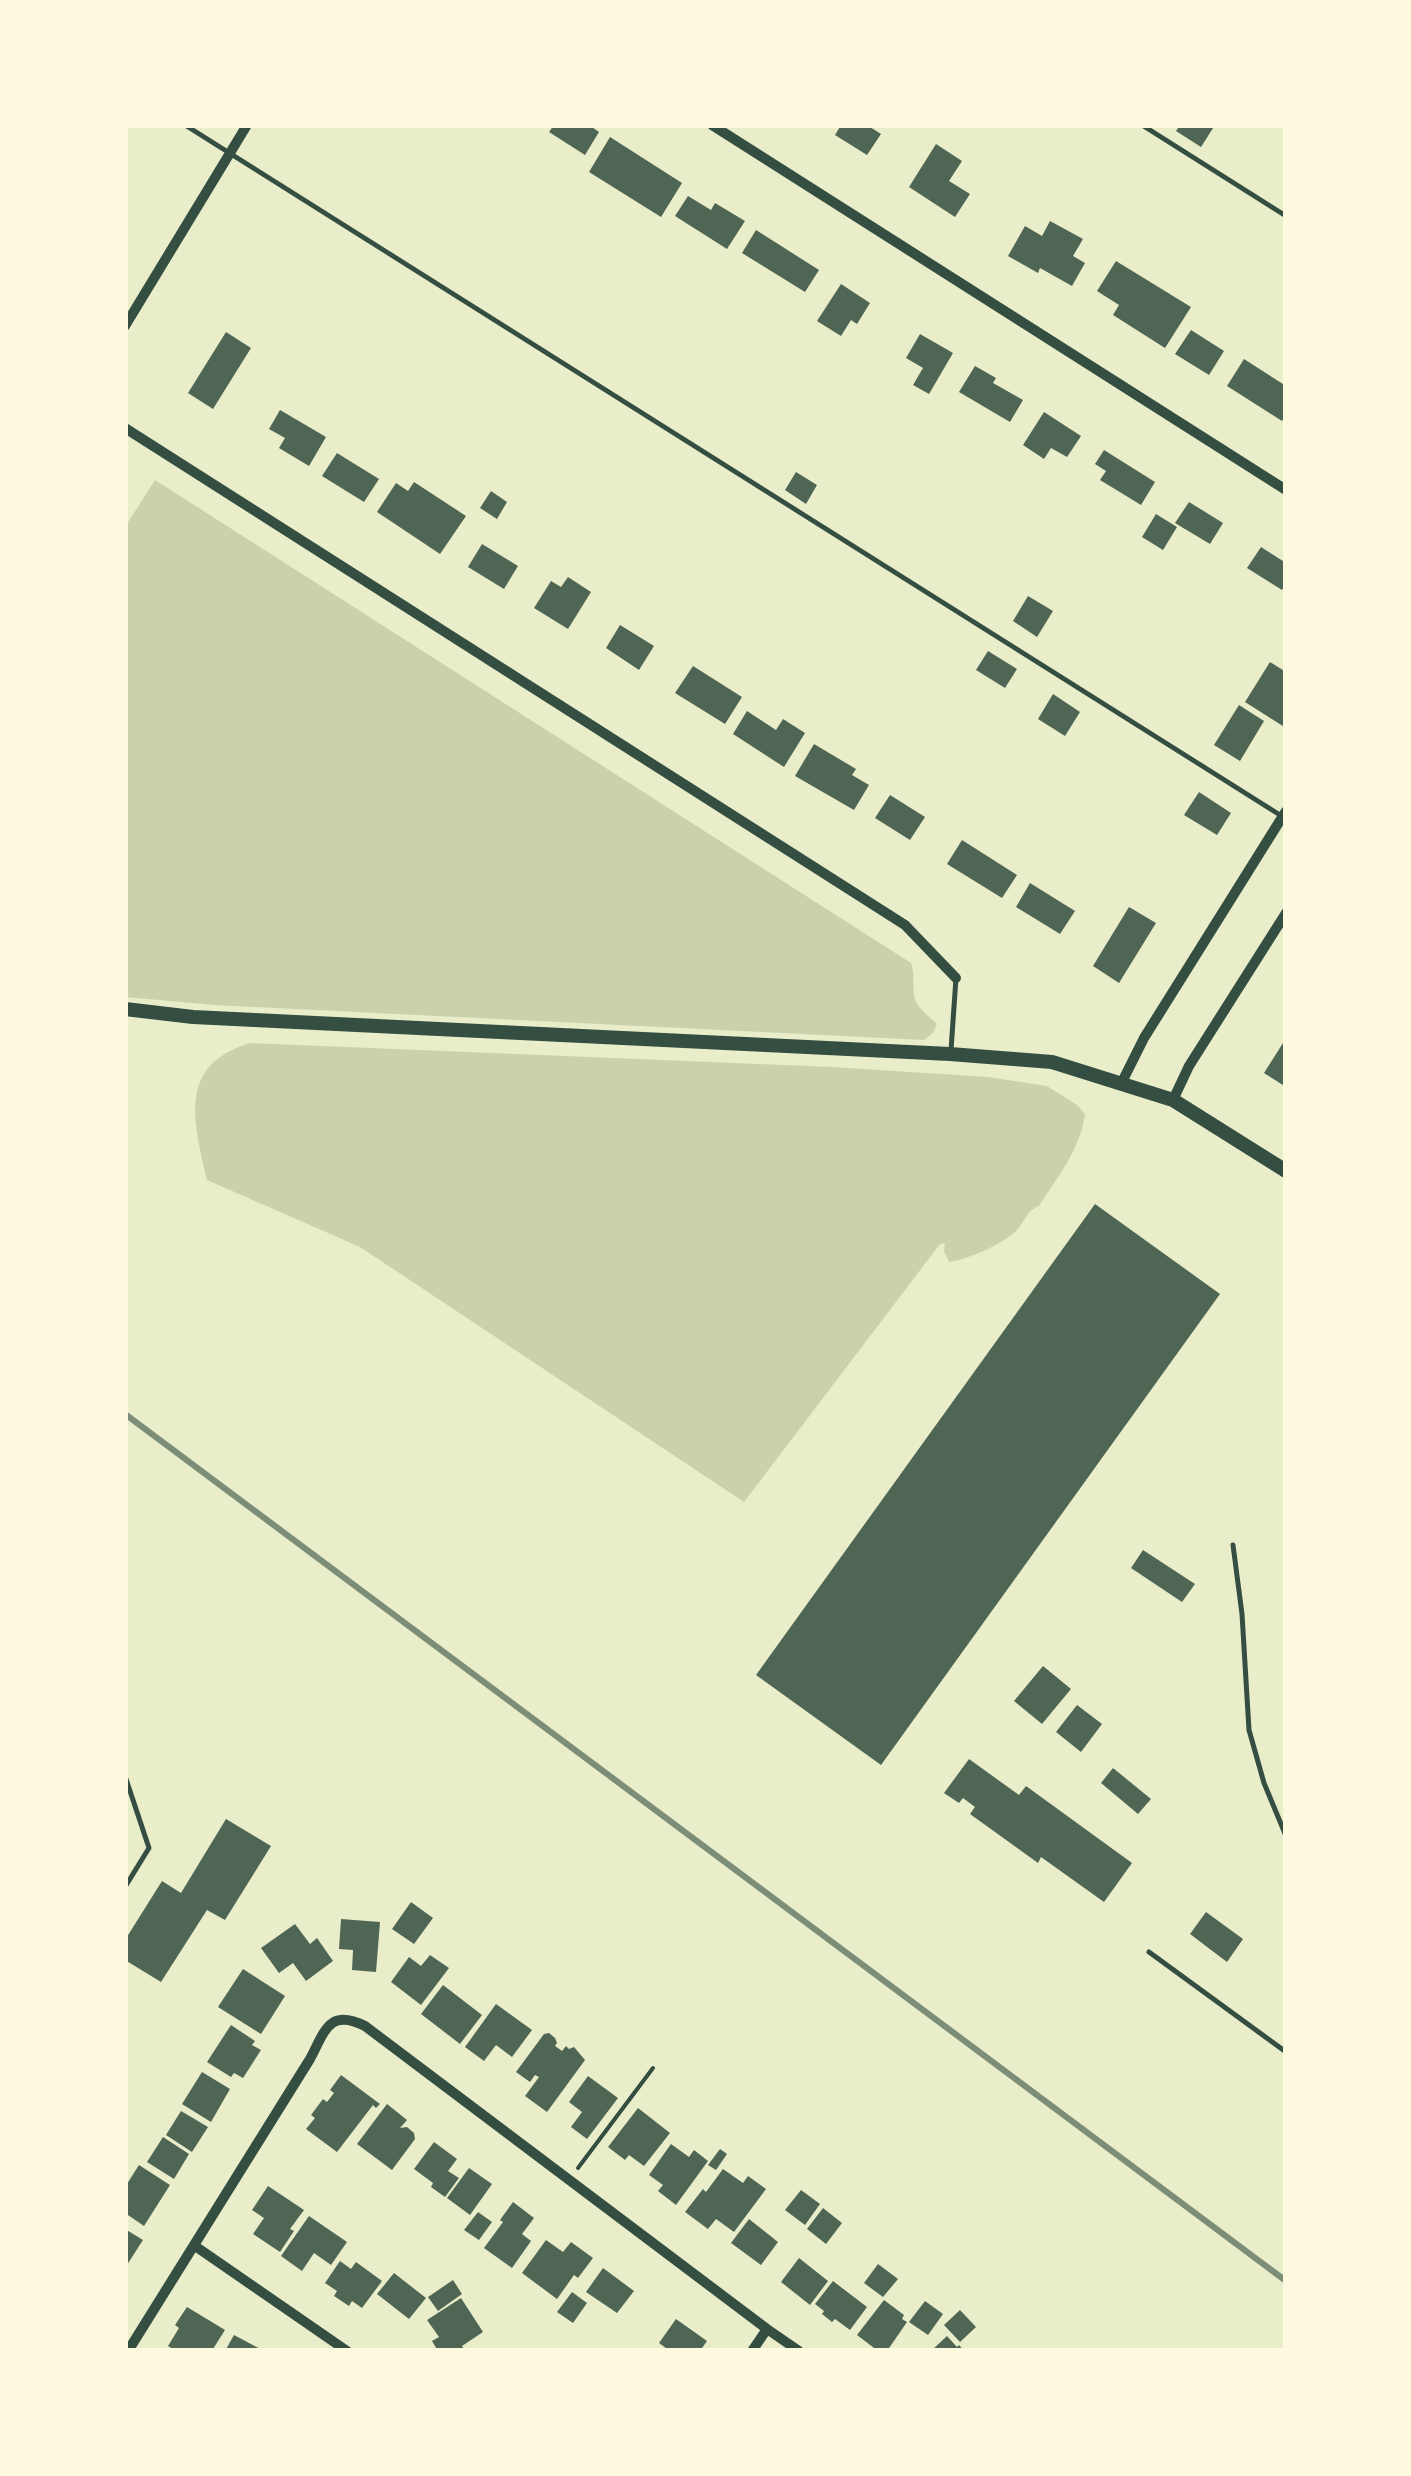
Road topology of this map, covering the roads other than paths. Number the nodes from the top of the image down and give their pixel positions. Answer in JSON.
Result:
{"nodes":[{"id":1,"x":185,"y":125,"type":"edge"},
{"id":2,"x":247,"y":125,"type":"edge"},
{"id":3,"x":712,"y":125,"type":"edge"},
{"id":4,"x":1142,"y":125,"type":"edge"},
{"id":5,"x":229,"y":153,"type":"junction"},
{"id":6,"x":1286,"y":216,"type":"edge"},
{"id":7,"x":125,"y":326,"type":"edge"},
{"id":8,"x":125,"y":428,"type":"edge"},
{"id":9,"x":1286,"y":490,"type":"edge"},
{"id":10,"x":1284,"y":814,"type":"edge"},
{"id":11,"x":1286,"y":912,"type":"edge"},
{"id":12,"x":956,"y":978,"type":"joint"},
{"id":13,"x":125,"y":1009,"type":"edge"},
{"id":14,"x":950,"y":1054,"type":"junction"},
{"id":15,"x":1122,"y":1082,"type":"junction"},
{"id":16,"x":1173,"y":1100,"type":"junction"},
{"id":17,"x":1286,"y":1171,"type":"edge"},
{"id":18,"x":1233,"y":1545,"type":"dead end"},
{"id":19,"x":125,"y":1776,"type":"edge"},
{"id":20,"x":1286,"y":1836,"type":"edge"},
{"id":21,"x":125,"y":1887,"type":"edge"},
{"id":22,"x":1149,"y":1952,"type":"dead end"},
{"id":23,"x":1286,"y":2052,"type":"edge"},
{"id":24,"x":195,"y":2246,"type":"junction"},
{"id":25,"x":767,"y":2330,"type":"junction"},
{"id":26,"x":128,"y":2351,"type":"edge"},
{"id":27,"x":347,"y":2351,"type":"edge"},
{"id":28,"x":752,"y":2351,"type":"edge"},
{"id":29,"x":799,"y":2351,"type":"edge"}],
"edges":[{"from":1,"to":5,"type":"lane"},
{"from":2,"to":5,"type":"street"},
{"from":3,"to":9,"type":"street"},
{"from":4,"to":6,"type":"lane"},
{"from":5,"to":7,"type":"street"},
{"from":5,"to":10,"type":"lane"},
{"from":8,"to":12,"type":"street"},
{"from":10,"to":15,"type":"street"},
{"from":11,"to":16,"type":"street"},
{"from":12,"to":14,"type":"lane"},
{"from":13,"to":14,"type":"main road"},
{"from":14,"to":15,"type":"main road"},
{"from":15,"to":16,"type":"main road"},
{"from":16,"to":17,"type":"main road"},
{"from":18,"to":20,"type":"lane"},
{"from":19,"to":21,"type":"lane"},
{"from":22,"to":23,"type":"lane"},
{"from":24,"to":25,"type":"street"},
{"from":24,"to":26,"type":"street"},
{"from":24,"to":27,"type":"street"},
{"from":25,"to":28,"type":"street"},
{"from":25,"to":29,"type":"street"}]}
